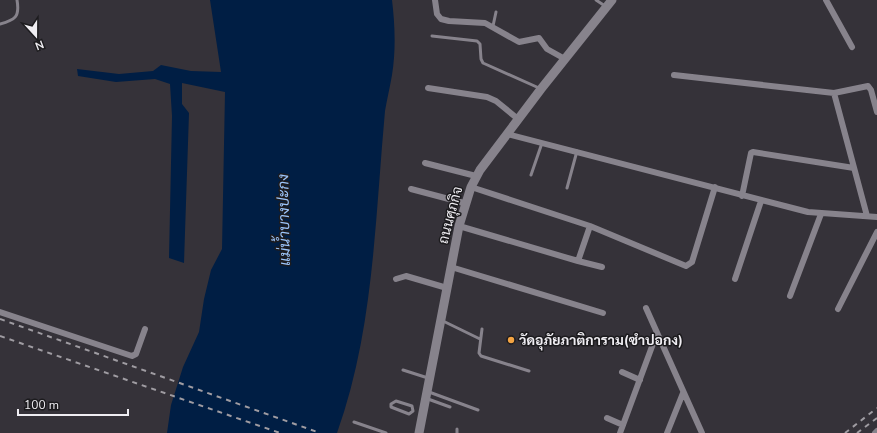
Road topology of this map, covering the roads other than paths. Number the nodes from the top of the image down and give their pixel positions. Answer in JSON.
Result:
{"nodes":[{"id":1,"x":17,"y":0,"type":"edge"},
{"id":2,"x":435,"y":0,"type":"edge"},
{"id":3,"x":596,"y":0,"type":"edge"},
{"id":4,"x":826,"y":0,"type":"edge"},
{"id":5,"x":609,"y":4,"type":"edge"},
{"id":6,"x":496,"y":12,"type":"dead end"},
{"id":7,"x":0,"y":24,"type":"edge"},
{"id":8,"x":493,"y":26,"type":"junction"},
{"id":9,"x":432,"y":36,"type":"dead end"},
{"id":10,"x":852,"y":47,"type":"dead end"},
{"id":11,"x":565,"y":59,"type":"junction"},
{"id":12,"x":674,"y":75,"type":"dead end"},
{"id":13,"x":428,"y":88,"type":"dead end"},
{"id":14,"x":540,"y":89,"type":"junction"},
{"id":15,"x":834,"y":93,"type":"junction"},
{"id":16,"x":877,"y":112,"type":"edge"},
{"id":17,"x":518,"y":119,"type":"junction"},
{"id":18,"x":507,"y":134,"type":"junction"},
{"id":19,"x":542,"y":142,"type":"junction"},
{"id":20,"x":577,"y":151,"type":"junction"},
{"id":21,"x":425,"y":163,"type":"dead end"},
{"id":22,"x":854,"y":168,"type":"junction"},
{"id":23,"x":532,"y":175,"type":"dead end"},
{"id":24,"x":476,"y":176,"type":"junction"},
{"id":25,"x":471,"y":187,"type":"junction"},
{"id":26,"x":715,"y":187,"type":"junction"},
{"id":27,"x":567,"y":188,"type":"dead end"},
{"id":28,"x":411,"y":189,"type":"dead end"},
{"id":29,"x":742,"y":196,"type":"junction"},
{"id":30,"x":760,"y":201,"type":"junction"},
{"id":31,"x":464,"y":203,"type":"junction"},
{"id":32,"x":821,"y":214,"type":"junction"},
{"id":33,"x":867,"y":216,"type":"junction"},
{"id":34,"x":877,"y":217,"type":"edge"},
{"id":35,"x":459,"y":226,"type":"junction"},
{"id":36,"x":590,"y":226,"type":"junction"},
{"id":37,"x":877,"y":232,"type":"edge"},
{"id":38,"x":578,"y":260,"type":"junction"},
{"id":39,"x":451,"y":267,"type":"junction"},
{"id":40,"x":602,"y":267,"type":"dead end"},
{"id":41,"x":735,"y":278,"type":"dead end"},
{"id":42,"x":396,"y":279,"type":"dead end"},
{"id":43,"x":447,"y":288,"type":"junction"},
{"id":44,"x":790,"y":296,"type":"dead end"},
{"id":45,"x":646,"y":308,"type":"dead end"},
{"id":46,"x":838,"y":309,"type":"dead end"},
{"id":47,"x":0,"y":312,"type":"edge"},
{"id":48,"x":602,"y":313,"type":"dead end"},
{"id":49,"x":441,"y":320,"type":"junction"},
{"id":50,"x":145,"y":329,"type":"dead end"},
{"id":51,"x":482,"y":329,"type":"dead end"},
{"id":52,"x":657,"y":333,"type":"junction"},
{"id":53,"x":480,"y":339,"type":"junction"},
{"id":54,"x":403,"y":370,"type":"dead end"},
{"id":55,"x":529,"y":371,"type":"dead end"},
{"id":56,"x":622,"y":372,"type":"dead end"},
{"id":57,"x":430,"y":378,"type":"junction"},
{"id":58,"x":640,"y":380,"type":"junction"},
{"id":59,"x":683,"y":393,"type":"junction"},
{"id":60,"x":427,"y":395,"type":"junction"},
{"id":61,"x":450,"y":407,"type":"dead end"},
{"id":62,"x":478,"y":410,"type":"dead end"},
{"id":63,"x":413,"y":411,"type":"junction"},
{"id":64,"x":423,"y":415,"type":"junction"},
{"id":65,"x":607,"y":418,"type":"dead end"},
{"id":66,"x":354,"y":422,"type":"dead end"},
{"id":67,"x":623,"y":425,"type":"junction"},
{"id":68,"x":386,"y":433,"type":"edge"},
{"id":69,"x":419,"y":433,"type":"edge"},
{"id":70,"x":620,"y":433,"type":"edge"},
{"id":71,"x":667,"y":433,"type":"edge"},
{"id":72,"x":702,"y":433,"type":"edge"}],
"edges":[{"from":1,"to":7,"type":"lane"},
{"from":2,"to":8,"type":"street"},
{"from":3,"to":5,"type":"lane"},
{"from":4,"to":10,"type":"street"},
{"from":5,"to":11,"type":"main road","name":"ถนนศุภกิจ"},
{"from":6,"to":8,"type":"lane"},
{"from":8,"to":11,"type":"street"},
{"from":9,"to":14,"type":"lane"},
{"from":11,"to":14,"type":"main road","name":"ถนนศุภกิจ"},
{"from":12,"to":15,"type":"street"},
{"from":13,"to":17,"type":"street"},
{"from":14,"to":17,"type":"main road","name":"ถนนศุภกิจ"},
{"from":15,"to":16,"type":"street"},
{"from":15,"to":22,"type":"street"},
{"from":17,"to":18,"type":"main road","name":"ถนนศุภกิจ"},
{"from":18,"to":19,"type":"street"},
{"from":18,"to":24,"type":"main road","name":"ถนนศุภกิจ"},
{"from":19,"to":20,"type":"street"},
{"from":19,"to":23,"type":"lane"},
{"from":20,"to":26,"type":"street"},
{"from":20,"to":27,"type":"lane"},
{"from":21,"to":24,"type":"street"},
{"from":22,"to":29,"type":"street"},
{"from":22,"to":33,"type":"street"},
{"from":24,"to":25,"type":"main road","name":"ถนนศุภกิจ"},
{"from":25,"to":31,"type":"main road","name":"ถนนศุภกิจ"},
{"from":25,"to":36,"type":"street"},
{"from":26,"to":29,"type":"street"},
{"from":26,"to":36,"type":"street"},
{"from":28,"to":31,"type":"street"},
{"from":29,"to":30,"type":"street"},
{"from":30,"to":32,"type":"street"},
{"from":30,"to":41,"type":"street"},
{"from":31,"to":35,"type":"main road","name":"ถนนศุภกิจ"},
{"from":32,"to":33,"type":"street"},
{"from":32,"to":44,"type":"street"},
{"from":33,"to":34,"type":"street"},
{"from":35,"to":38,"type":"street"},
{"from":35,"to":39,"type":"main road","name":"ถนนศุภกิจ"},
{"from":36,"to":38,"type":"street"},
{"from":37,"to":46,"type":"street"},
{"from":38,"to":40,"type":"street"},
{"from":39,"to":43,"type":"main road","name":"ถนนศุภกิจ"},
{"from":39,"to":48,"type":"street"},
{"from":42,"to":43,"type":"street"},
{"from":43,"to":49,"type":"main road","name":"ถนนศุภกิจ"},
{"from":45,"to":52,"type":"street"},
{"from":47,"to":50,"type":"street"},
{"from":49,"to":53,"type":"lane"},
{"from":49,"to":57,"type":"main road","name":"ถนนศุภกิจ"},
{"from":51,"to":53,"type":"lane"},
{"from":52,"to":58,"type":"street"},
{"from":52,"to":59,"type":"street"},
{"from":53,"to":55,"type":"lane"},
{"from":54,"to":57,"type":"lane"},
{"from":56,"to":58,"type":"street"},
{"from":57,"to":60,"type":"main road","name":"ถนนศุภกิจ"},
{"from":58,"to":67,"type":"street"},
{"from":59,"to":71,"type":"street"},
{"from":59,"to":72,"type":"street"},
{"from":60,"to":61,"type":"lane"},
{"from":60,"to":62,"type":"lane"},
{"from":60,"to":64,"type":"main road","name":"ถนนศุภกิจ"},
{"from":63,"to":63,"type":"lane"},
{"from":63,"to":64,"type":"lane"},
{"from":64,"to":69,"type":"main road","name":"ถนนศุภกิจ"},
{"from":65,"to":67,"type":"street"},
{"from":66,"to":68,"type":"lane"},
{"from":67,"to":70,"type":"street"}]}
